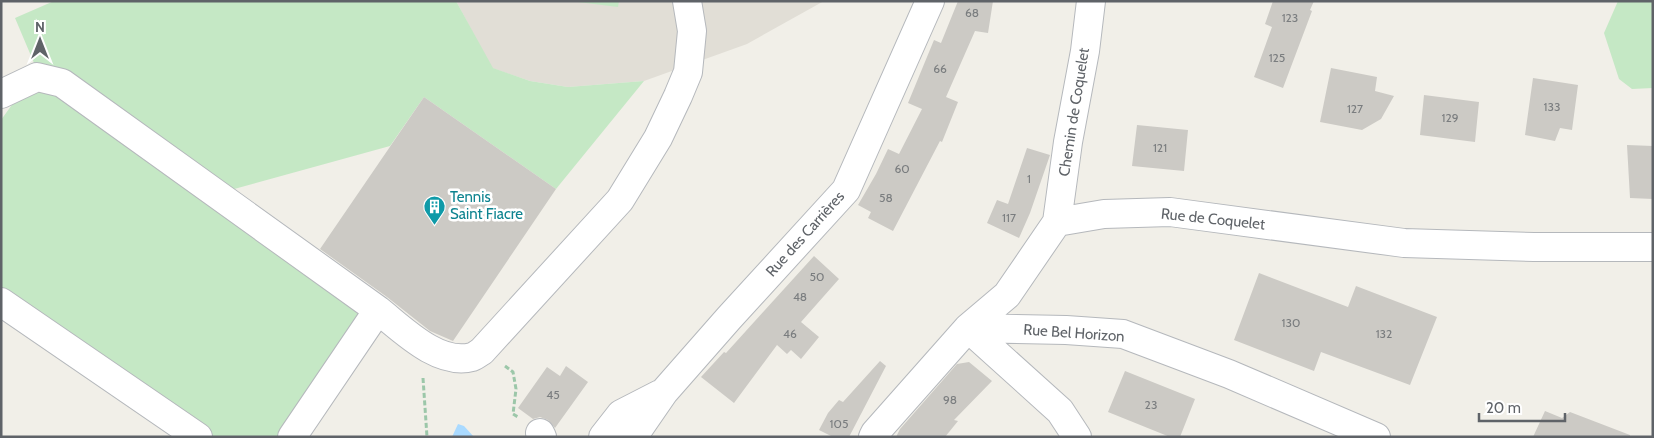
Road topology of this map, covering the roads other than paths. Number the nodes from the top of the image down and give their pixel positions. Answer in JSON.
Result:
{"nodes":[{"id":1,"x":687,"y":1,"type":"edge"},
{"id":2,"x":930,"y":1,"type":"edge"},
{"id":3,"x":1091,"y":1,"type":"edge"},
{"id":4,"x":5,"y":96,"type":"edge"},
{"id":5,"x":1057,"y":222,"type":"junction"},
{"id":6,"x":1653,"y":247,"type":"edge"},
{"id":7,"x":1,"y":302,"type":"edge"},
{"id":8,"x":378,"y":310,"type":"junction"},
{"id":9,"x":968,"y":328,"type":"junction"},
{"id":10,"x":664,"y":392,"type":"junction"},
{"id":11,"x":198,"y":437,"type":"edge"},
{"id":12,"x":292,"y":437,"type":"edge"},
{"id":13,"x":602,"y":437,"type":"edge"},
{"id":14,"x":633,"y":437,"type":"edge"},
{"id":15,"x":873,"y":437,"type":"edge"},
{"id":16,"x":1077,"y":437,"type":"edge"},
{"id":17,"x":1376,"y":437,"type":"edge"}],
"edges":[{"from":1,"to":8,"type":"street"},
{"from":2,"to":10,"type":"street","name":"Rue des Carrières"},
{"from":3,"to":5,"type":"street","name":"Chemin de Coquelet"},
{"from":4,"to":8,"type":"street"},
{"from":5,"to":6,"type":"street","name":"Rue de Coquelet"},
{"from":5,"to":9,"type":"street"},
{"from":7,"to":11,"type":"street"},
{"from":8,"to":12,"type":"street"},
{"from":9,"to":15,"type":"street"},
{"from":9,"to":16,"type":"street"},
{"from":9,"to":17,"type":"street","name":"Rue Bel Horizon"},
{"from":10,"to":13,"type":"street"},
{"from":10,"to":14,"type":"street","name":"Rue des Carrières"}]}
